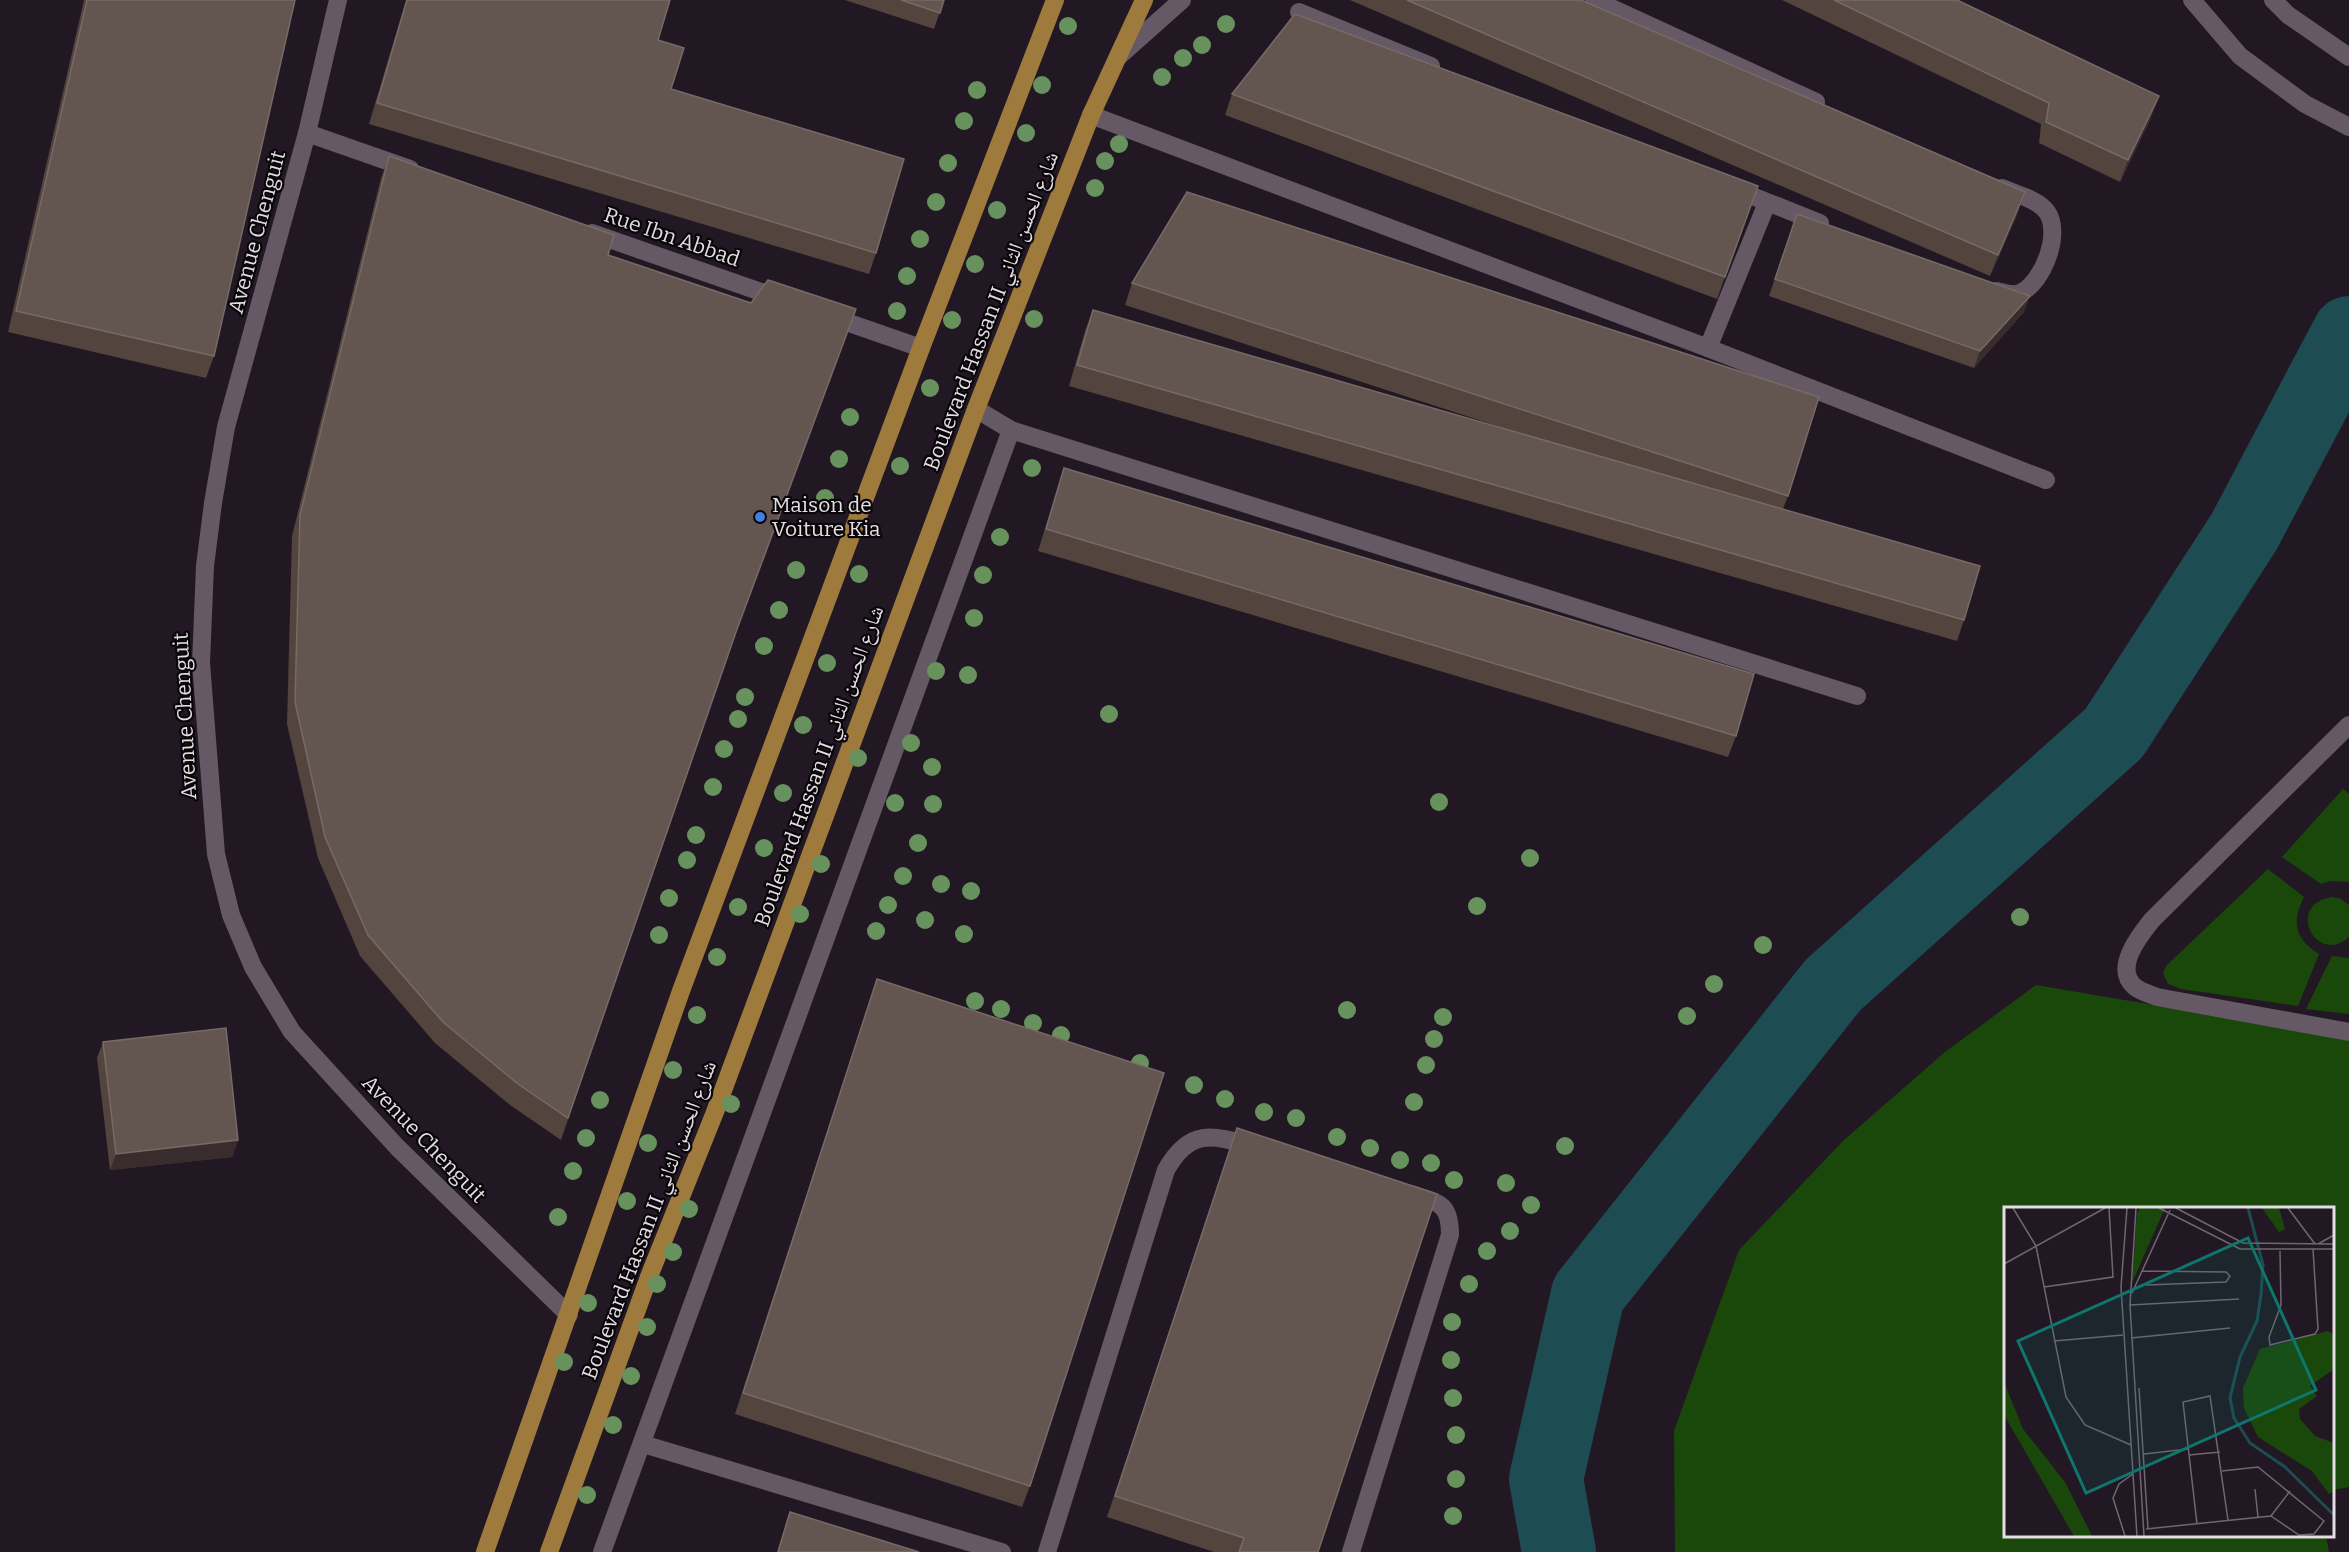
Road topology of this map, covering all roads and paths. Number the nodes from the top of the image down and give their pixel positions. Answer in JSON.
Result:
{"nodes":[{"id":1,"x":338,"y":0,"type":"edge"},
{"id":2,"x":1055,"y":0,"type":"edge"},
{"id":3,"x":1144,"y":0,"type":"edge"},
{"id":4,"x":1182,"y":0,"type":"edge"},
{"id":5,"x":1594,"y":0,"type":"edge"},
{"id":6,"x":2192,"y":0,"type":"edge"},
{"id":7,"x":2272,"y":0,"type":"edge"},
{"id":8,"x":1299,"y":12,"type":"dead end"},
{"id":9,"x":1118,"y":57,"type":"junction"},
{"id":10,"x":2349,"y":57,"type":"edge"},
{"id":11,"x":1452,"y":74,"type":"edge"},
{"id":12,"x":1832,"y":109,"type":"edge"},
{"id":13,"x":1091,"y":115,"type":"junction"},
{"id":14,"x":2349,"y":127,"type":"edge"},
{"id":15,"x":307,"y":133,"type":"junction"},
{"id":16,"x":430,"y":176,"type":"edge"},
{"id":17,"x":1983,"y":179,"type":"edge"},
{"id":18,"x":1713,"y":181,"type":"edge"},
{"id":19,"x":1767,"y":203,"type":"junction"},
{"id":20,"x":575,"y":227,"type":"edge"},
{"id":21,"x":1833,"y":228,"type":"edge"},
{"id":22,"x":1976,"y":283,"type":"edge"},
{"id":23,"x":921,"y":348,"type":"junction"},
{"id":24,"x":1708,"y":348,"type":"junction"},
{"id":25,"x":976,"y":409,"type":"junction"},
{"id":26,"x":1011,"y":430,"type":"junction"},
{"id":27,"x":2046,"y":480,"type":"dead end"},
{"id":28,"x":1857,"y":696,"type":"dead end"},
{"id":29,"x":2349,"y":726,"type":"edge"},
{"id":30,"x":2349,"y":1032,"type":"edge"},
{"id":31,"x":1276,"y":1153,"type":"edge"},
{"id":32,"x":1398,"y":1190,"type":"edge"},
{"id":33,"x":569,"y":1315,"type":"junction"},
{"id":34,"x":643,"y":1444,"type":"junction"},
{"id":35,"x":486,"y":1552,"type":"edge"},
{"id":36,"x":549,"y":1552,"type":"edge"},
{"id":37,"x":602,"y":1552,"type":"edge"},
{"id":38,"x":1002,"y":1552,"type":"edge"},
{"id":39,"x":1047,"y":1552,"type":"edge"},
{"id":40,"x":1351,"y":1552,"type":"edge"}],
"edges":[{"from":1,"to":15,"type":"street","name":"Avenue Chenguit"},
{"from":2,"to":23,"type":"main road","name":"Boulevard Hassan II شارع الحسن الثاني"},
{"from":3,"to":9,"type":"main road","name":"Boulevard Hassan II شارع الحسن الثاني"},
{"from":4,"to":9,"type":"street"},
{"from":5,"to":12,"type":"street"},
{"from":6,"to":14,"type":"street"},
{"from":7,"to":10,"type":"street"},
{"from":8,"to":11,"type":"street"},
{"from":9,"to":13,"type":"main road","name":"Boulevard Hassan II شارع الحسن الثاني"},
{"from":13,"to":24,"type":"street"},
{"from":13,"to":25,"type":"main road","name":"Boulevard Hassan II شارع الحسن الثاني"},
{"from":15,"to":16,"type":"street"},
{"from":15,"to":33,"type":"street","name":"Avenue Chenguit"},
{"from":17,"to":22,"type":"street"},
{"from":18,"to":19,"type":"street"},
{"from":19,"to":21,"type":"street"},
{"from":19,"to":24,"type":"street"},
{"from":20,"to":23,"type":"street","name":"Rue Ibn Abbad"},
{"from":23,"to":33,"type":"main road","name":"Boulevard Hassan II شارع الحسن الثاني"},
{"from":24,"to":27,"type":"street"},
{"from":25,"to":26,"type":"street"},
{"from":25,"to":36,"type":"main road","name":"Boulevard Hassan II شارع الحسن الثاني"},
{"from":26,"to":28,"type":"street"},
{"from":26,"to":34,"type":"street"},
{"from":29,"to":30,"type":"street"},
{"from":31,"to":39,"type":"street"},
{"from":32,"to":40,"type":"street"},
{"from":33,"to":35,"type":"main road","name":"Boulevard Hassan II شارع الحسن الثاني"},
{"from":34,"to":37,"type":"street"},
{"from":34,"to":38,"type":"street"}]}
